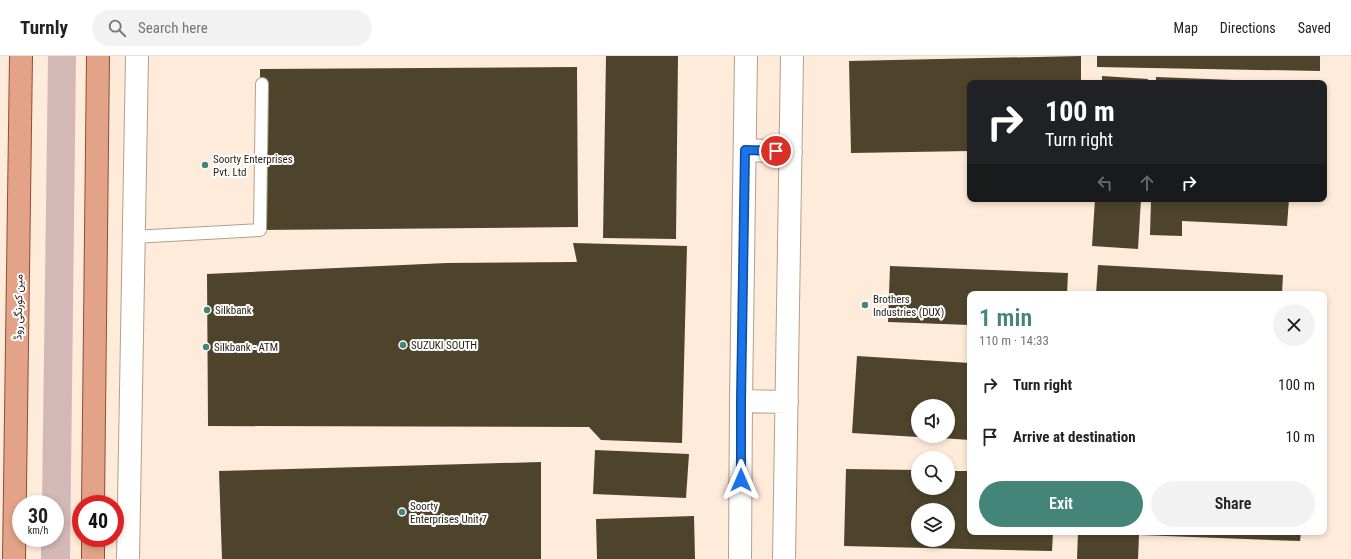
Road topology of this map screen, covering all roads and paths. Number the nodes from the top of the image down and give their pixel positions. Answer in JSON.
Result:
{"nodes":[{"id":1,"x":21,"y":56,"type":"edge"},
{"id":2,"x":98,"y":56,"type":"edge"},
{"id":3,"x":137,"y":56,"type":"edge"},
{"id":4,"x":746,"y":56,"type":"edge"},
{"id":5,"x":792,"y":56,"type":"edge"},
{"id":6,"x":262,"y":84,"type":"dead end"},
{"id":7,"x":745,"y":150,"type":"junction"},
{"id":8,"x":791,"y":152,"type":"junction"},
{"id":9,"x":133,"y":237,"type":"junction"},
{"id":10,"x":741,"y":401,"type":"junction"},
{"id":11,"x":787,"y":402,"type":"junction"},
{"id":12,"x":93,"y":495,"type":"edge"},
{"id":13,"x":93,"y":547,"type":"edge"},
{"id":14,"x":14,"y":559,"type":"edge"},
{"id":15,"x":93,"y":559,"type":"edge"},
{"id":16,"x":128,"y":559,"type":"edge"},
{"id":17,"x":740,"y":559,"type":"edge"},
{"id":18,"x":784,"y":559,"type":"edge"}],
"edges":[{"from":1,"to":14,"type":"main road","name":"مین کورنگی روڈ"},
{"from":2,"to":12,"type":"main road"},
{"from":3,"to":9,"type":"street"},
{"from":4,"to":7,"type":"street"},
{"from":5,"to":8,"type":"street"},
{"from":6,"to":9,"type":"lane"},
{"from":7,"to":8,"type":"street"},
{"from":7,"to":10,"type":"street"},
{"from":8,"to":11,"type":"street"},
{"from":9,"to":16,"type":"street"},
{"from":10,"to":11,"type":"street"},
{"from":10,"to":17,"type":"street"},
{"from":11,"to":18,"type":"street"},
{"from":13,"to":15,"type":"main road"}]}
